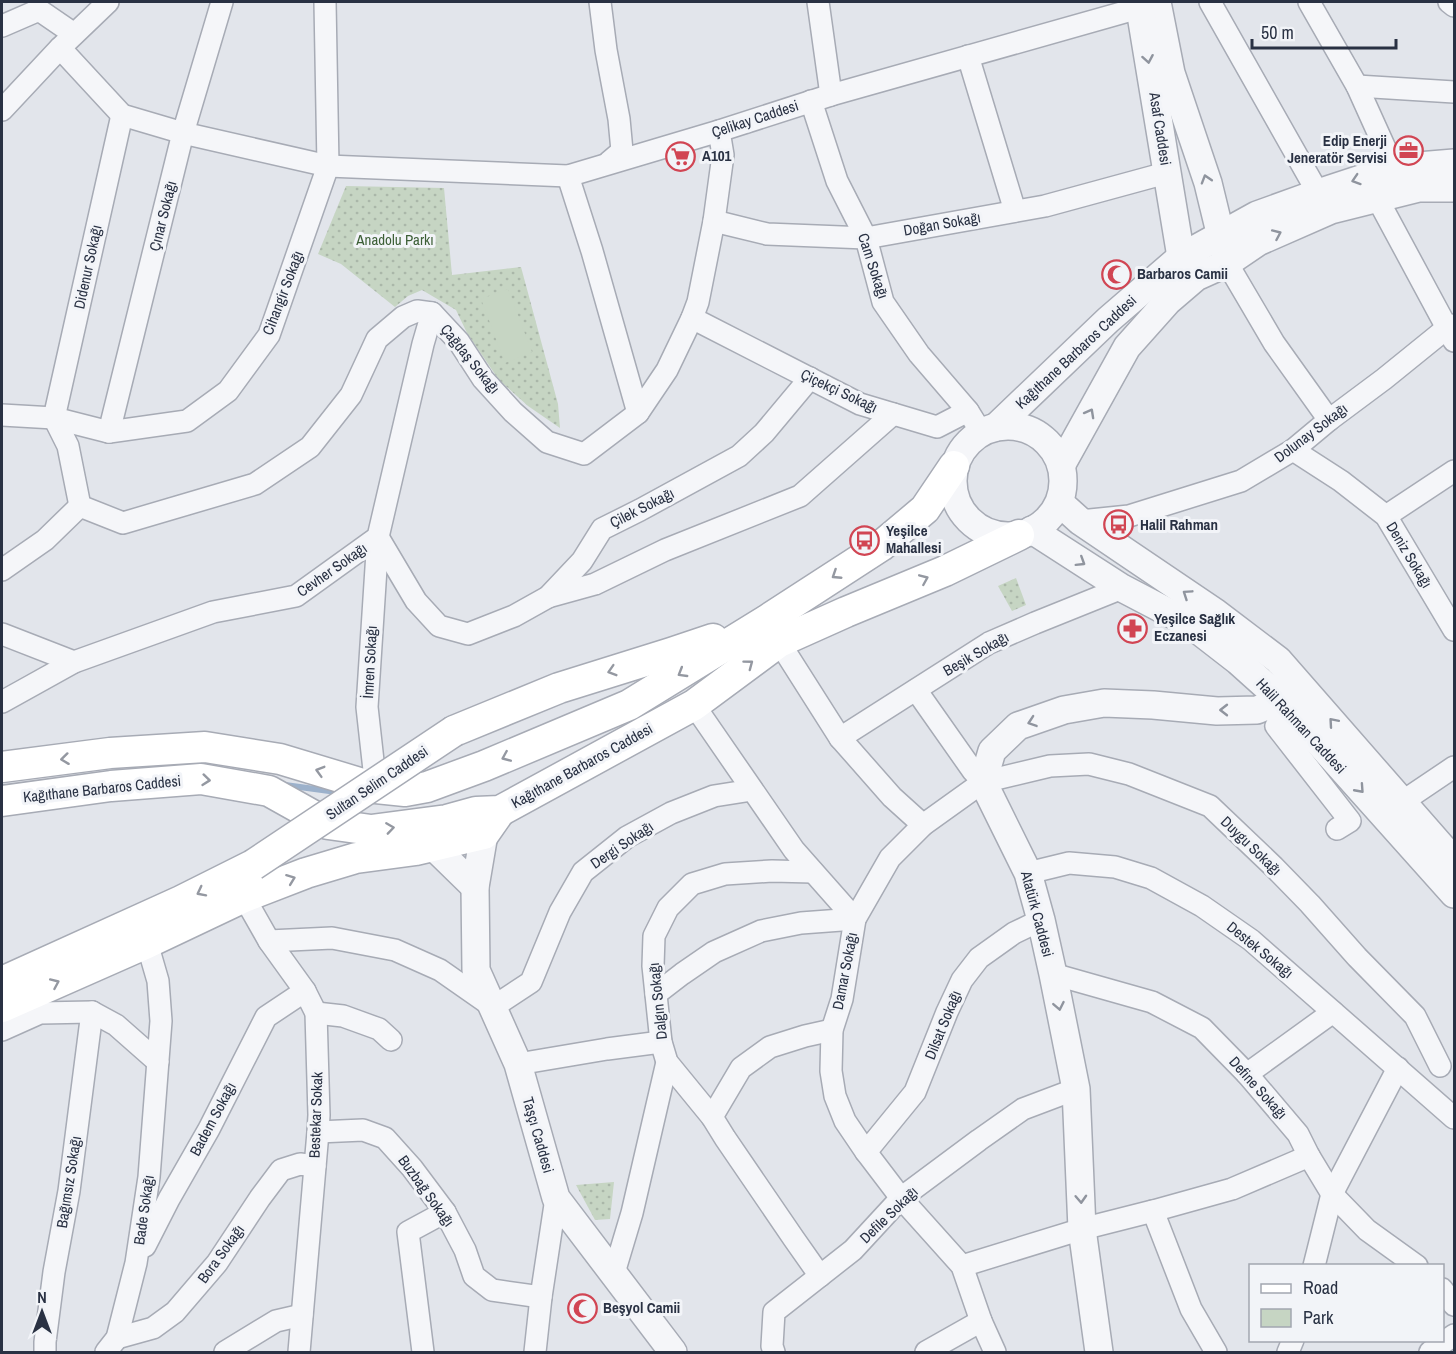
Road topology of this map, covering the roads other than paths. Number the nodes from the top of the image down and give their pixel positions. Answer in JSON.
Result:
{"nodes":[{"id":1,"x":108,"y":2,"type":"edge"},
{"id":2,"x":222,"y":2,"type":"edge"},
{"id":3,"x":325,"y":2,"type":"edge"},
{"id":4,"x":600,"y":2,"type":"edge"},
{"id":5,"x":818,"y":2,"type":"edge"},
{"id":6,"x":1210,"y":2,"type":"edge"},
{"id":7,"x":1309,"y":2,"type":"edge"},
{"id":8,"x":1449,"y":2,"type":"edge"},
{"id":9,"x":1150,"y":3,"type":"edge"},
{"id":10,"x":1455,"y":6,"type":"edge"},
{"id":11,"x":2,"y":26,"type":"edge"},
{"id":12,"x":67,"y":41,"type":"junction"},
{"id":13,"x":968,"y":56,"type":"junction"},
{"id":14,"x":1357,"y":86,"type":"junction"},
{"id":15,"x":1455,"y":92,"type":"edge"},
{"id":16,"x":821,"y":98,"type":"junction"},
{"id":17,"x":2,"y":110,"type":"edge"},
{"id":18,"x":122,"y":115,"type":"junction"},
{"id":19,"x":719,"y":131,"type":"junction"},
{"id":20,"x":183,"y":133,"type":"junction"},
{"id":21,"x":609,"y":162,"type":"junction"},
{"id":22,"x":1455,"y":163,"type":"edge"},
{"id":23,"x":328,"y":166,"type":"junction"},
{"id":24,"x":1394,"y":168,"type":"junction"},
{"id":25,"x":1166,"y":173,"type":"junction"},
{"id":26,"x":568,"y":176,"type":"junction"},
{"id":27,"x":1455,"y":188,"type":"edge"},
{"id":28,"x":1317,"y":193,"type":"junction"},
{"id":29,"x":1377,"y":198,"type":"junction"},
{"id":30,"x":1015,"y":211,"type":"junction"},
{"id":31,"x":714,"y":221,"type":"junction"},
{"id":32,"x":1220,"y":236,"type":"junction"},
{"id":33,"x":866,"y":238,"type":"junction"},
{"id":34,"x":1181,"y":257,"type":"junction"},
{"id":35,"x":1227,"y":263,"type":"junction"},
{"id":36,"x":432,"y":314,"type":"junction"},
{"id":37,"x":692,"y":318,"type":"junction"},
{"id":38,"x":1452,"y":331,"type":"edge"},
{"id":39,"x":810,"y":378,"type":"junction"},
{"id":40,"x":638,"y":413,"type":"junction"},
{"id":41,"x":893,"y":414,"type":"junction"},
{"id":42,"x":2,"y":415,"type":"edge"},
{"id":43,"x":54,"y":418,"type":"junction"},
{"id":44,"x":1329,"y":420,"type":"junction"},
{"id":45,"x":982,"y":423,"type":"junction"},
{"id":46,"x":109,"y":432,"type":"junction"},
{"id":47,"x":1293,"y":450,"type":"junction"},
{"id":48,"x":1062,"y":464,"type":"junction"},
{"id":49,"x":954,"y":466,"type":"junction"},
{"id":50,"x":1455,"y":471,"type":"edge"},
{"id":51,"x":1060,"y":503,"type":"junction"},
{"id":52,"x":80,"y":506,"type":"junction"},
{"id":53,"x":1386,"y":516,"type":"junction"},
{"id":54,"x":1080,"y":521,"type":"junction"},
{"id":55,"x":1025,"y":533,"type":"junction"},
{"id":56,"x":378,"y":537,"type":"junction"},
{"id":57,"x":2,"y":570,"type":"edge"},
{"id":58,"x":1122,"y":588,"type":"junction"},
{"id":59,"x":548,"y":597,"type":"junction"},
{"id":60,"x":1455,"y":630,"type":"edge"},
{"id":61,"x":773,"y":631,"type":"junction"},
{"id":62,"x":2,"y":634,"type":"edge"},
{"id":63,"x":74,"y":662,"type":"junction"},
{"id":64,"x":916,"y":690,"type":"junction"},
{"id":65,"x":2,"y":702,"type":"edge"},
{"id":66,"x":1282,"y":702,"type":"junction"},
{"id":67,"x":694,"y":705,"type":"junction"},
{"id":68,"x":840,"y":738,"type":"junction"},
{"id":69,"x":111,"y":753,"type":"junction"},
{"id":70,"x":2,"y":767,"type":"edge"},
{"id":71,"x":1455,"y":767,"type":"edge"},
{"id":72,"x":983,"y":782,"type":"junction"},
{"id":73,"x":111,"y":786,"type":"junction"},
{"id":74,"x":376,"y":788,"type":"junction"},
{"id":75,"x":752,"y":790,"type":"junction"},
{"id":76,"x":2,"y":801,"type":"edge"},
{"id":77,"x":1402,"y":802,"type":"junction"},
{"id":78,"x":492,"y":822,"type":"junction"},
{"id":79,"x":923,"y":825,"type":"junction"},
{"id":80,"x":1337,"y":829,"type":"dead end"},
{"id":81,"x":434,"y":846,"type":"junction"},
{"id":82,"x":1455,"y":861,"type":"edge"},
{"id":83,"x":813,"y":872,"type":"junction"},
{"id":84,"x":1028,"y":873,"type":"junction"},
{"id":85,"x":475,"y":887,"type":"junction"},
{"id":86,"x":1455,"y":894,"type":"edge"},
{"id":87,"x":244,"y":897,"type":"junction"},
{"id":88,"x":855,"y":919,"type":"junction"},
{"id":89,"x":1041,"y":920,"type":"junction"},
{"id":90,"x":269,"y":941,"type":"junction"},
{"id":91,"x":147,"y":943,"type":"junction"},
{"id":92,"x":1053,"y":974,"type":"junction"},
{"id":93,"x":2,"y":981,"type":"edge"},
{"id":94,"x":305,"y":991,"type":"junction"},
{"id":95,"x":656,"y":994,"type":"junction"},
{"id":96,"x":2,"y":1007,"type":"edge"},
{"id":97,"x":493,"y":1007,"type":"junction"},
{"id":98,"x":92,"y":1012,"type":"junction"},
{"id":99,"x":1333,"y":1012,"type":"junction"},
{"id":100,"x":316,"y":1013,"type":"junction"},
{"id":101,"x":2,"y":1030,"type":"edge"},
{"id":102,"x":832,"y":1030,"type":"junction"},
{"id":103,"x":391,"y":1040,"type":"dead end"},
{"id":104,"x":661,"y":1042,"type":"junction"},
{"id":105,"x":158,"y":1062,"type":"junction"},
{"id":106,"x":667,"y":1062,"type":"junction"},
{"id":107,"x":1447,"y":1063,"type":"edge"},
{"id":108,"x":518,"y":1064,"type":"junction"},
{"id":109,"x":1247,"y":1074,"type":"junction"},
{"id":110,"x":1405,"y":1074,"type":"junction"},
{"id":111,"x":1076,"y":1089,"type":"junction"},
{"id":112,"x":712,"y":1117,"type":"junction"},
{"id":113,"x":1455,"y":1118,"type":"edge"},
{"id":114,"x":318,"y":1132,"type":"junction"},
{"id":115,"x":866,"y":1152,"type":"junction"},
{"id":116,"x":1309,"y":1156,"type":"junction"},
{"id":117,"x":315,"y":1166,"type":"junction"},
{"id":118,"x":1332,"y":1194,"type":"junction"},
{"id":119,"x":556,"y":1198,"type":"junction"},
{"id":120,"x":901,"y":1198,"type":"junction"},
{"id":121,"x":1153,"y":1211,"type":"junction"},
{"id":122,"x":445,"y":1212,"type":"junction"},
{"id":123,"x":1082,"y":1229,"type":"junction"},
{"id":124,"x":136,"y":1263,"type":"junction"},
{"id":125,"x":1314,"y":1264,"type":"edge"},
{"id":126,"x":1414,"y":1264,"type":"edge"},
{"id":127,"x":962,"y":1266,"type":"junction"},
{"id":128,"x":614,"y":1273,"type":"junction"},
{"id":129,"x":820,"y":1275,"type":"junction"},
{"id":130,"x":1444,"y":1290,"type":"edge"},
{"id":131,"x":541,"y":1297,"type":"junction"},
{"id":132,"x":1455,"y":1305,"type":"edge"},
{"id":133,"x":302,"y":1315,"type":"junction"},
{"id":134,"x":981,"y":1321,"type":"junction"},
{"id":135,"x":1455,"y":1335,"type":"edge"},
{"id":136,"x":111,"y":1345,"type":"edge"},
{"id":137,"x":45,"y":1353,"type":"edge"},
{"id":138,"x":225,"y":1353,"type":"edge"},
{"id":139,"x":299,"y":1353,"type":"edge"},
{"id":140,"x":423,"y":1353,"type":"edge"},
{"id":141,"x":535,"y":1353,"type":"edge"},
{"id":142,"x":673,"y":1353,"type":"edge"},
{"id":143,"x":774,"y":1353,"type":"edge"},
{"id":144,"x":926,"y":1353,"type":"edge"},
{"id":145,"x":994,"y":1353,"type":"edge"},
{"id":146,"x":1099,"y":1353,"type":"edge"},
{"id":147,"x":1216,"y":1353,"type":"edge"},
{"id":148,"x":1430,"y":1353,"type":"edge"}],
"edges":[{"from":1,"to":12,"type":"street"},
{"from":2,"to":20,"type":"street","name":"Çınar Sokağı"},
{"from":3,"to":23,"type":"street","name":"Cihangir Sokağı"},
{"from":4,"to":21,"type":"street"},
{"from":5,"to":16,"type":"street","name":"Cam Sokağı"},
{"from":6,"to":28,"type":"street"},
{"from":7,"to":14,"type":"street"},
{"from":8,"to":10,"type":"street"},
{"from":9,"to":13,"type":"street","name":"Çelikay Caddesi"},
{"from":9,"to":25,"type":"street","name":"Asaf Caddesi","one_way":true},
{"from":32,"to":9,"type":"street","name":"Asaf Caddesi","one_way":true},
{"from":11,"to":12,"type":"street"},
{"from":12,"to":17,"type":"street"},
{"from":12,"to":18,"type":"street"},
{"from":13,"to":16,"type":"street","name":"Çelikay Caddesi"},
{"from":13,"to":30,"type":"street"},
{"from":14,"to":15,"type":"street"},
{"from":14,"to":24,"type":"street"},
{"from":16,"to":19,"type":"street","name":"Çelikay Caddesi"},
{"from":16,"to":33,"type":"street","name":"Cam Sokağı"},
{"from":18,"to":20,"type":"street","name":"Çelikay Caddesi"},
{"from":18,"to":43,"type":"street","name":"Didenur Sokağı"},
{"from":19,"to":21,"type":"street","name":"Çelikay Caddesi"},
{"from":19,"to":31,"type":"street","name":"Çağdaş Sokağı"},
{"from":20,"to":23,"type":"street","name":"Çelikay Caddesi"},
{"from":20,"to":46,"type":"street","name":"Çınar Sokağı"},
{"from":21,"to":26,"type":"street","name":"Çelikay Caddesi"},
{"from":22,"to":24,"type":"street","name":"Kağıthane Barbaros Caddesi"},
{"from":23,"to":26,"type":"street","name":"Çelikay Caddesi"},
{"from":23,"to":46,"type":"street","name":"Cihangir Sokağı"},
{"from":24,"to":28,"type":"street","name":"Kağıthane Barbaros Caddesi","one_way":true},
{"from":25,"to":30,"type":"street","name":"Doğan Sokağı"},
{"from":25,"to":34,"type":"street","name":"Asaf Caddesi"},
{"from":26,"to":40,"type":"street"},
{"from":27,"to":29,"type":"street","name":"Kağıthane Barbaros Caddesi"},
{"from":28,"to":32,"type":"street","name":"Kağıthane Barbaros Caddesi"},
{"from":35,"to":29,"type":"street","name":"Kağıthane Barbaros Caddesi","one_way":true},
{"from":29,"to":38,"type":"street"},
{"from":30,"to":33,"type":"street","name":"Doğan Sokağı"},
{"from":31,"to":33,"type":"street","name":"Doğan Sokağı"},
{"from":31,"to":37,"type":"street","name":"Çağdaş Sokağı"},
{"from":32,"to":34,"type":"street","name":"Kağıthane Barbaros Caddesi"},
{"from":32,"to":35,"type":"street","name":"Asaf Caddesi"},
{"from":33,"to":45,"type":"street","name":"Cam Sokağı"},
{"from":34,"to":45,"type":"street","name":"Kağıthane Barbaros Caddesi"},
{"from":35,"to":44,"type":"street"},
{"from":48,"to":35,"type":"street","name":"Kağıthane Barbaros Caddesi","one_way":true},
{"from":36,"to":40,"type":"street","name":"Çağdaş Sokağı"},
{"from":36,"to":52,"type":"street","name":"Çağdaş Sokağı"},
{"from":36,"to":56,"type":"street","name":"Cevher Sokağı"},
{"from":37,"to":39,"type":"street","name":"Çiçekçi Sokağı"},
{"from":37,"to":40,"type":"street","name":"Çağdaş Sokağı"},
{"from":38,"to":44,"type":"street","name":"Dolunay Sokağı"},
{"from":39,"to":41,"type":"street","name":"Çiçekçi Sokağı"},
{"from":39,"to":59,"type":"street","name":"Çilek Sokağı"},
{"from":41,"to":45,"type":"street","name":"Çiçekçi Sokağı"},
{"from":41,"to":59,"type":"street"},
{"from":42,"to":43,"type":"street","name":"Cihangir Sokağı"},
{"from":43,"to":46,"type":"street","name":"Cihangir Sokağı"},
{"from":43,"to":52,"type":"street"},
{"from":44,"to":47,"type":"street","name":"Dolunay Sokağı"},
{"from":45,"to":48,"type":"street"},
{"from":45,"to":49,"type":"street"},
{"from":47,"to":53,"type":"street","name":"Deniz Sokağı"},
{"from":47,"to":54,"type":"street","name":"Dolunay Sokağı"},
{"from":48,"to":51,"type":"street"},
{"from":49,"to":55,"type":"street"},
{"from":49,"to":61,"type":"main road","name":"Kağıthane Barbaros Caddesi","one_way":true},
{"from":50,"to":53,"type":"street"},
{"from":51,"to":54,"type":"street","name":"Halil Rahman Caddesi"},
{"from":51,"to":55,"type":"street"},
{"from":52,"to":57,"type":"street"},
{"from":53,"to":60,"type":"street","name":"Deniz Sokağı"},
{"from":77,"to":54,"type":"street","name":"Halil Rahman Caddesi","one_way":true},
{"from":55,"to":58,"type":"street","name":"Halil Rahman Caddesi","one_way":true},
{"from":61,"to":55,"type":"main road","name":"Kağıthane Barbaros Caddesi","one_way":true},
{"from":56,"to":59,"type":"street","name":"Çilek Sokağı"},
{"from":56,"to":63,"type":"street","name":"Cevher Sokağı"},
{"from":56,"to":74,"type":"street","name":"İmren Sokağı"},
{"from":58,"to":64,"type":"street","name":"Beşik Sokağı"},
{"from":58,"to":66,"type":"street","name":"Halil Rahman Caddesi"},
{"from":67,"to":61,"type":"main road","name":"Kağıthane Barbaros Caddesi","one_way":true},
{"from":61,"to":68,"type":"street"},
{"from":61,"to":74,"type":"main road","name":"Kağıthane Barbaros Caddesi","one_way":true},
{"from":61,"to":93,"type":"main road","name":"Sultan Selim Caddesi","one_way":true,"bridge":true},
{"from":62,"to":63,"type":"street"},
{"from":63,"to":65,"type":"street","name":"Cevher Sokağı"},
{"from":64,"to":68,"type":"street","name":"Beşik Sokağı"},
{"from":64,"to":72,"type":"street"},
{"from":66,"to":72,"type":"street","one_way":true},
{"from":66,"to":80,"type":"street"},
{"from":66,"to":86,"type":"street","name":"Halil Rahman Caddesi","one_way":true},
{"from":67,"to":75,"type":"street","name":"Damar Sokağı"},
{"from":67,"to":78,"type":"main road","name":"Kağıthane Barbaros Caddesi"},
{"from":68,"to":79,"type":"street"},
{"from":69,"to":70,"type":"main road","name":"Kağıthane Barbaros Caddesi","one_way":true},
{"from":69,"to":73,"type":"main road"},
{"from":74,"to":69,"type":"main road","name":"Kağıthane Barbaros Caddesi","one_way":true},
{"from":71,"to":77,"type":"street"},
{"from":72,"to":79,"type":"street"},
{"from":72,"to":84,"type":"street","name":"Atatürk Caddesi"},
{"from":72,"to":107,"type":"street","name":"Duygu Sokağı"},
{"from":73,"to":76,"type":"main road","name":"Kağıthane Barbaros Caddesi"},
{"from":73,"to":78,"type":"main road","name":"Kağıthane Barbaros Caddesi","one_way":true},
{"from":75,"to":83,"type":"street","name":"Damar Sokağı"},
{"from":75,"to":97,"type":"street","name":"Dergi Sokağı"},
{"from":77,"to":82,"type":"street","name":"Halil Rahman Caddesi"},
{"from":78,"to":81,"type":"main road"},
{"from":78,"to":85,"type":"street","name":"Taşçı Caddesi"},
{"from":79,"to":88,"type":"street"},
{"from":81,"to":85,"type":"street"},
{"from":87,"to":81,"type":"main road","one_way":true},
{"from":83,"to":88,"type":"street","name":"Damar Sokağı"},
{"from":83,"to":95,"type":"street","name":"Dalgın Sokağı"},
{"from":84,"to":89,"type":"street","name":"Atatürk Caddesi"},
{"from":84,"to":99,"type":"street","name":"Destek Sokağı"},
{"from":85,"to":97,"type":"street","name":"Taşçı Caddesi"},
{"from":87,"to":90,"type":"street","name":"Bestekar Sokak"},
{"from":87,"to":91,"type":"main road"},
{"from":88,"to":95,"type":"street"},
{"from":88,"to":102,"type":"street","name":"Damar Sokağı"},
{"from":89,"to":92,"type":"street","name":"Atatürk Caddesi"},
{"from":89,"to":115,"type":"street","name":"Dilsat Sokağı"},
{"from":90,"to":94,"type":"street","name":"Bestekar Sokak"},
{"from":90,"to":97,"type":"street"},
{"from":96,"to":91,"type":"main road","one_way":true},
{"from":91,"to":105,"type":"street","name":"Bade Sokağı"},
{"from":92,"to":109,"type":"street","name":"Define Sokağı"},
{"from":92,"to":111,"type":"street","name":"Atatürk Caddesi","one_way":true},
{"from":94,"to":100,"type":"street","name":"Bestekar Sokak"},
{"from":94,"to":124,"type":"street","name":"Badem Sokağı"},
{"from":95,"to":104,"type":"street","name":"Dalgın Sokağı"},
{"from":97,"to":108,"type":"street","name":"Taşçı Caddesi"},
{"from":98,"to":101,"type":"street"},
{"from":98,"to":105,"type":"street"},
{"from":98,"to":137,"type":"street","name":"Bağımsız Sokağı"},
{"from":99,"to":109,"type":"street"},
{"from":99,"to":110,"type":"street","name":"Destek Sokağı"},
{"from":100,"to":103,"type":"street"},
{"from":100,"to":114,"type":"street","name":"Bestekar Sokak"},
{"from":102,"to":112,"type":"street"},
{"from":102,"to":115,"type":"street","name":"Damar Sokağı"},
{"from":104,"to":106,"type":"street","name":"Dalgın Sokağı"},
{"from":104,"to":108,"type":"street"},
{"from":105,"to":124,"type":"street","name":"Bade Sokağı"},
{"from":106,"to":112,"type":"street","name":"Dalgın Sokağı"},
{"from":106,"to":128,"type":"street"},
{"from":107,"to":110,"type":"street"},
{"from":108,"to":119,"type":"street","name":"Taşçı Caddesi"},
{"from":109,"to":116,"type":"street","name":"Define Sokağı"},
{"from":110,"to":113,"type":"street","name":"Destek Sokağı"},
{"from":110,"to":118,"type":"street"},
{"from":111,"to":120,"type":"street","name":"Defile Sokağı"},
{"from":111,"to":123,"type":"street","name":"Atatürk Caddesi","one_way":true},
{"from":112,"to":129,"type":"street","name":"Dalgın Sokağı"},
{"from":114,"to":117,"type":"street","name":"Bestekar Sokak"},
{"from":114,"to":122,"type":"street","name":"Buzbağ Sokağı"},
{"from":115,"to":120,"type":"street","name":"Damar Sokağı"},
{"from":116,"to":118,"type":"street","name":"Define Sokağı"},
{"from":116,"to":121,"type":"street"},
{"from":117,"to":133,"type":"street","name":"Bestekar Sokak"},
{"from":117,"to":136,"type":"street","name":"Bora Sokağı"},
{"from":118,"to":125,"type":"street"},
{"from":118,"to":126,"type":"street","name":"Define Sokağı"},
{"from":119,"to":128,"type":"street","name":"Taşçı Caddesi"},
{"from":119,"to":131,"type":"street"},
{"from":120,"to":127,"type":"street","name":"Damar Sokağı"},
{"from":120,"to":129,"type":"street","name":"Defile Sokağı"},
{"from":121,"to":123,"type":"street"},
{"from":121,"to":147,"type":"street"},
{"from":122,"to":131,"type":"street","name":"Buzbağ Sokağı"},
{"from":122,"to":140,"type":"street"},
{"from":123,"to":127,"type":"street"},
{"from":123,"to":146,"type":"street","name":"Atatürk Caddesi"},
{"from":124,"to":136,"type":"street","name":"Bade Sokağı"},
{"from":127,"to":134,"type":"street"},
{"from":128,"to":142,"type":"street","name":"Taşçı Caddesi"},
{"from":129,"to":143,"type":"street","name":"Defile Sokağı"},
{"from":130,"to":132,"type":"street"},
{"from":131,"to":141,"type":"street"},
{"from":133,"to":138,"type":"street"},
{"from":133,"to":139,"type":"street","name":"Bestekar Sokak"},
{"from":134,"to":144,"type":"street"},
{"from":134,"to":145,"type":"street"},
{"from":135,"to":148,"type":"street"}]}
